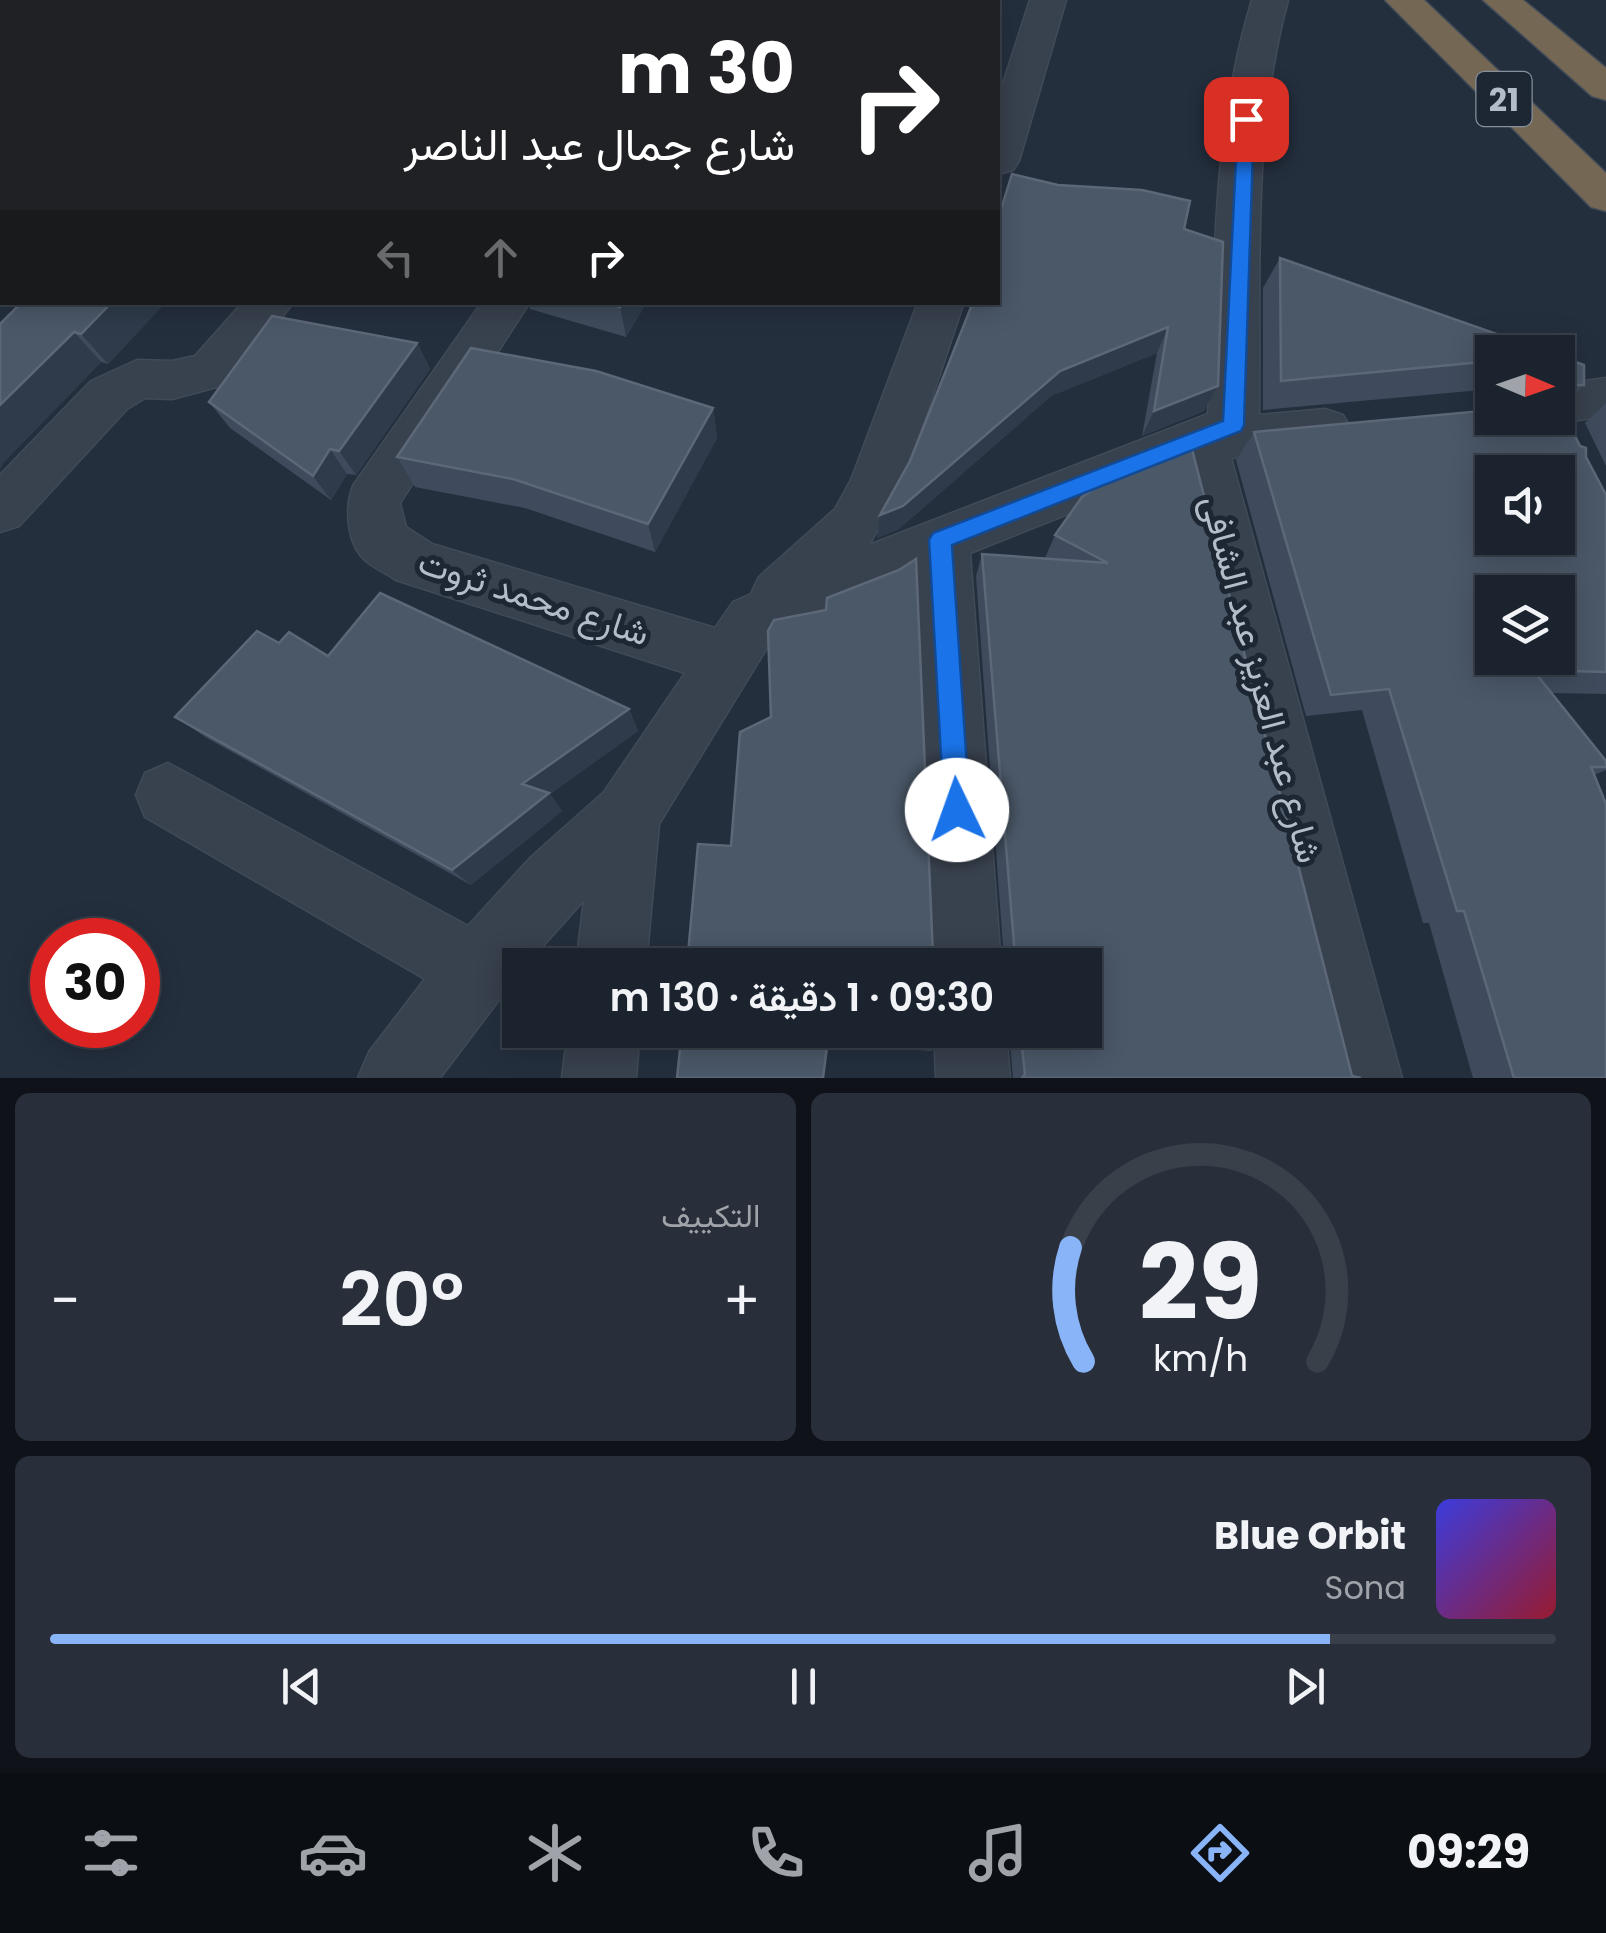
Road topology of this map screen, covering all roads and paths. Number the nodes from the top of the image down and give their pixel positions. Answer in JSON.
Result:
{"nodes":[{"id":1,"x":1048,"y":0,"type":"edge"},
{"id":2,"x":1270,"y":0,"type":"edge"},
{"id":3,"x":1403,"y":0,"type":"edge"},
{"id":4,"x":1501,"y":0,"type":"edge"},
{"id":5,"x":1606,"y":88,"type":"edge"},
{"id":6,"x":1000,"y":155,"type":"edge"},
{"id":7,"x":1606,"y":197,"type":"edge"},
{"id":8,"x":268,"y":305,"type":"edge"},
{"id":9,"x":505,"y":305,"type":"edge"},
{"id":10,"x":940,"y":305,"type":"edge"},
{"id":11,"x":1606,"y":397,"type":"edge"},
{"id":12,"x":1575,"y":414,"type":"edge"},
{"id":13,"x":1370,"y":424,"type":"edge"},
{"id":14,"x":1200,"y":440,"type":"junction"},
{"id":15,"x":0,"y":510,"type":"edge"},
{"id":16,"x":941,"y":540,"type":"junction"},
{"id":17,"x":740,"y":640,"type":"junction"},
{"id":18,"x":168,"y":795,"type":"dead end"},
{"id":19,"x":627,"y":815,"type":"junction"},
{"id":20,"x":613,"y":948,"type":"edge"},
{"id":21,"x":965,"y":948,"type":"edge"},
{"id":22,"x":476,"y":969,"type":"junction"},
{"id":23,"x":602,"y":1048,"type":"edge"},
{"id":24,"x":971,"y":1048,"type":"edge"},
{"id":25,"x":395,"y":1078,"type":"edge"},
{"id":26,"x":599,"y":1078,"type":"edge"},
{"id":27,"x":973,"y":1078,"type":"edge"},
{"id":28,"x":1365,"y":1078,"type":"edge"}],
"edges":[{"from":1,"to":6,"type":"street"},
{"from":2,"to":14,"type":"street"},
{"from":3,"to":7,"type":"highway","number":"21"},
{"from":4,"to":5,"type":"highway","number":"21"},
{"from":8,"to":15,"type":"street"},
{"from":9,"to":17,"type":"street","name":"شارع محمد ثروت"},
{"from":10,"to":17,"type":"street"},
{"from":11,"to":12,"type":"street"},
{"from":13,"to":14,"type":"street"},
{"from":14,"to":16,"type":"street"},
{"from":14,"to":28,"type":"street","name":"شارع عبد العزيز عبد الشافى"},
{"from":16,"to":17,"type":"street"},
{"from":16,"to":21,"type":"street"},
{"from":17,"to":19,"type":"street"},
{"from":18,"to":22,"type":"street"},
{"from":19,"to":20,"type":"street"},
{"from":19,"to":22,"type":"street"},
{"from":22,"to":25,"type":"street"},
{"from":23,"to":26,"type":"street"},
{"from":24,"to":27,"type":"street"}]}
